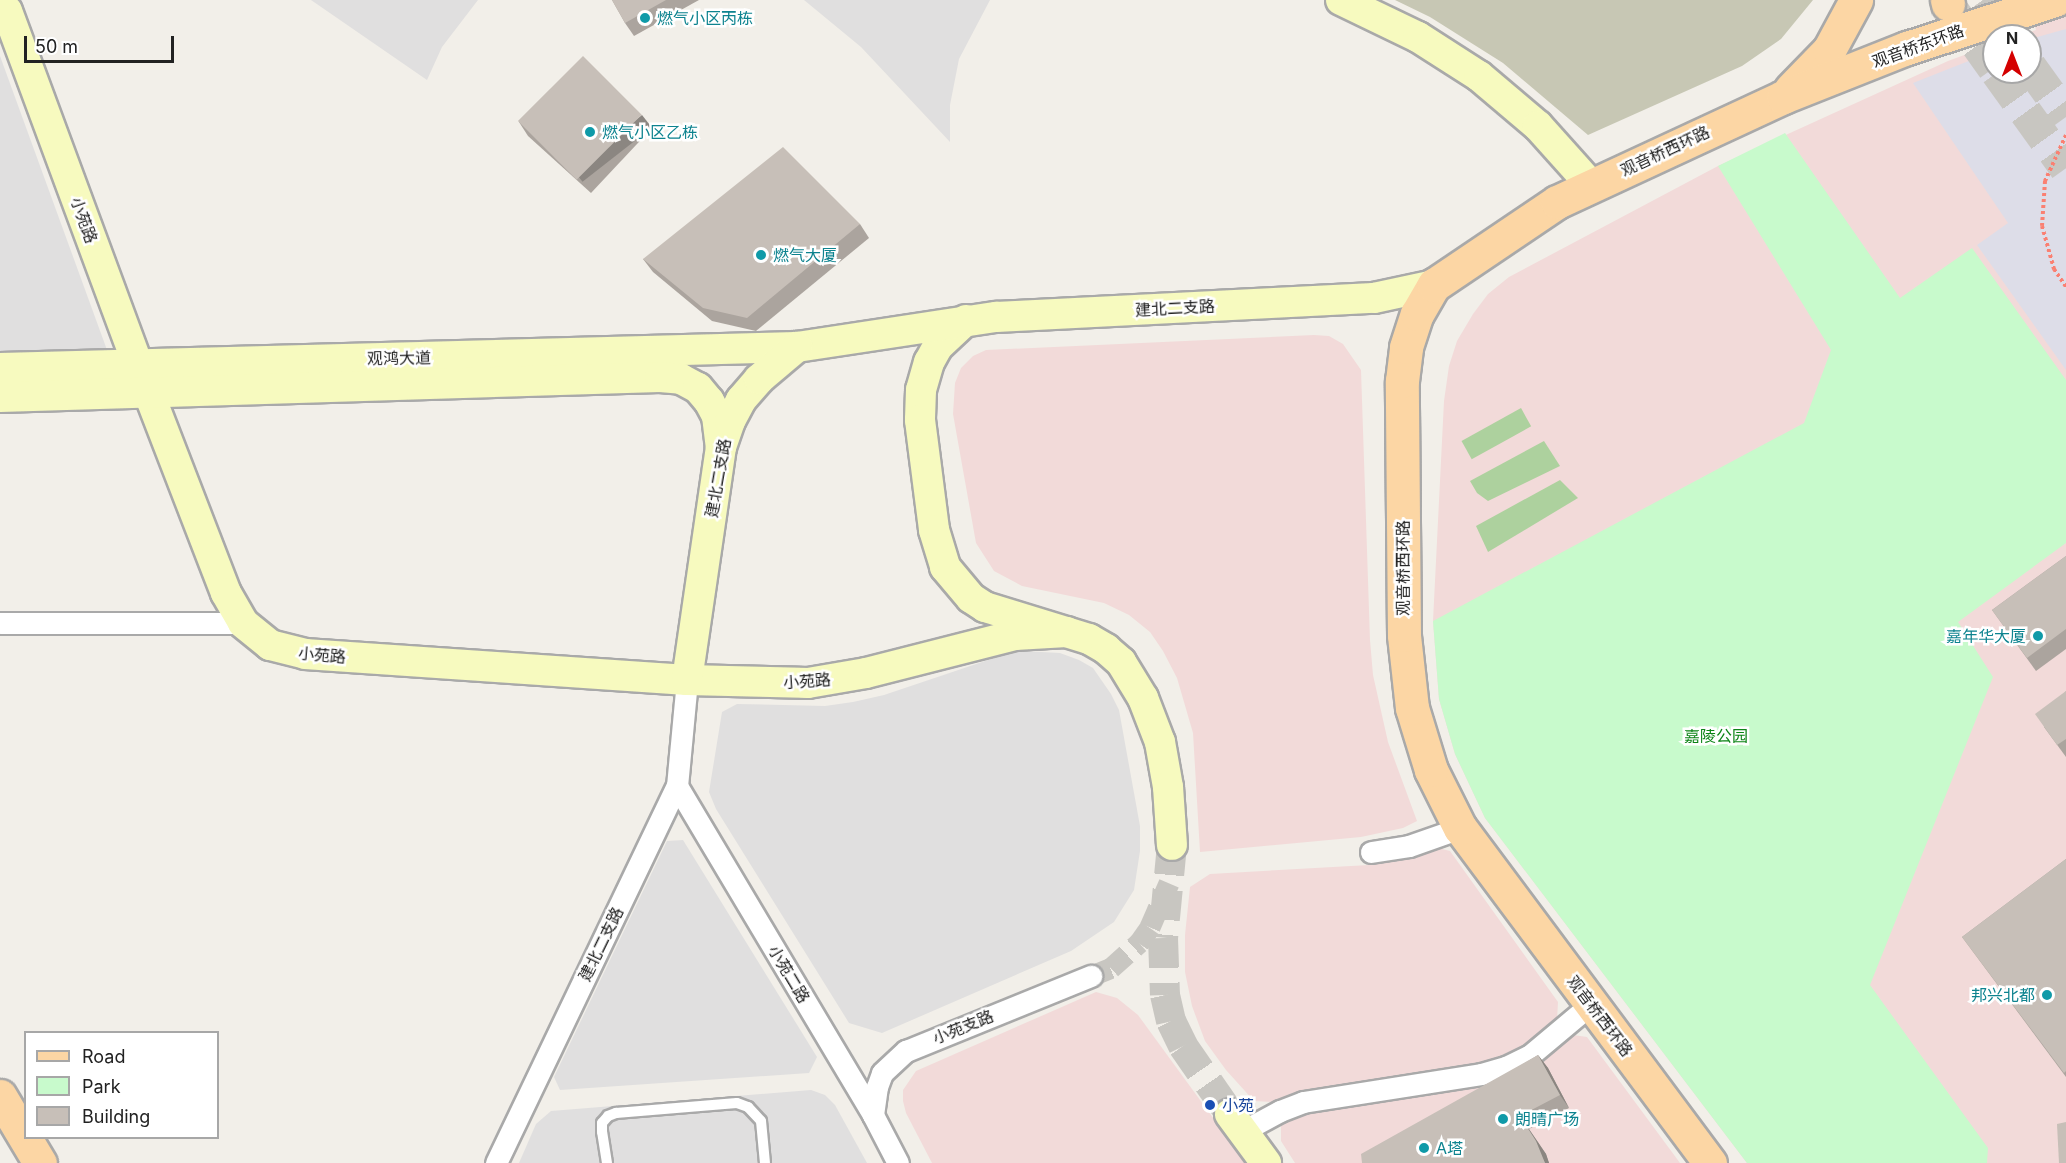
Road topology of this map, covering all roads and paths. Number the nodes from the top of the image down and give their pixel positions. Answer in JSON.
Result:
{"nodes":[{"id":1,"x":1341,"y":0,"type":"edge"},
{"id":2,"x":1856,"y":0,"type":"edge"},
{"id":3,"x":2055,"y":0,"type":"edge"},
{"id":4,"x":0,"y":9,"type":"edge"},
{"id":5,"x":1783,"y":97,"type":"junction"},
{"id":6,"x":2066,"y":135,"type":"edge"},
{"id":7,"x":1591,"y":185,"type":"junction"},
{"id":8,"x":1434,"y":285,"type":"junction"},
{"id":9,"x":2066,"y":287,"type":"edge"},
{"id":10,"x":966,"y":320,"type":"junction"},
{"id":11,"x":797,"y":347,"type":"junction"},
{"id":12,"x":0,"y":368,"type":"edge"},
{"id":13,"x":144,"y":378,"type":"junction"},
{"id":14,"x":0,"y":397,"type":"edge"},
{"id":15,"x":721,"y":447,"type":"junction"},
{"id":16,"x":0,"y":623,"type":"edge"},
{"id":17,"x":243,"y":623,"type":"junction"},
{"id":18,"x":1067,"y":632,"type":"junction"},
{"id":19,"x":687,"y":680,"type":"junction"},
{"id":20,"x":677,"y":786,"type":"junction"},
{"id":21,"x":1460,"y":828,"type":"junction"},
{"id":22,"x":1172,"y":845,"type":"tunnel mouth"},
{"id":23,"x":1371,"y":852,"type":"dead end"},
{"id":24,"x":1091,"y":976,"type":"tunnel mouth"},
{"id":25,"x":1591,"y":1004,"type":"junction"},
{"id":26,"x":0,"y":1096,"type":"edge"},
{"id":27,"x":873,"y":1115,"type":"junction"},
{"id":28,"x":1237,"y":1122,"type":"joint"},
{"id":29,"x":24,"y":1136,"type":"edge"},
{"id":30,"x":26,"y":1139,"type":"edge"},
{"id":31,"x":40,"y":1163,"type":"edge"},
{"id":32,"x":496,"y":1163,"type":"edge"},
{"id":33,"x":607,"y":1163,"type":"edge"},
{"id":34,"x":765,"y":1163,"type":"edge"},
{"id":35,"x":898,"y":1163,"type":"edge"},
{"id":36,"x":1266,"y":1163,"type":"edge"},
{"id":37,"x":1710,"y":1163,"type":"edge"}],
"edges":[{"from":1,"to":7,"type":"street"},
{"from":2,"to":5,"type":"main road"},
{"from":3,"to":5,"type":"main road","name":"观音桥东环路"},
{"from":4,"to":13,"type":"street","name":"小苑路"},
{"from":5,"to":7,"type":"main road","name":"观音桥西环路"},
{"from":6,"to":9,"type":"path"},
{"from":7,"to":8,"type":"main road","name":"观音桥西环路"},
{"from":8,"to":10,"type":"street","name":"建北二支路"},
{"from":8,"to":21,"type":"main road","name":"观音桥西环路"},
{"from":10,"to":11,"type":"street","name":"建北二支路"},
{"from":10,"to":18,"type":"street","name":"小苑路"},
{"from":11,"to":13,"type":"street","name":"观鸿大道"},
{"from":11,"to":15,"type":"street","name":"建北二支路"},
{"from":12,"to":13,"type":"street","name":"观鸿大道"},
{"from":13,"to":14,"type":"street","name":"观鸿大道"},
{"from":13,"to":15,"type":"street","name":"观鸿大道"},
{"from":13,"to":17,"type":"street","name":"小苑路"},
{"from":15,"to":19,"type":"street","name":"建北二支路"},
{"from":16,"to":17,"type":"street"},
{"from":17,"to":19,"type":"street","name":"小苑路"},
{"from":18,"to":19,"type":"street","name":"小苑路"},
{"from":18,"to":22,"type":"street","name":"小苑路"},
{"from":19,"to":20,"type":"street","name":"建北二支路"},
{"from":20,"to":27,"type":"street","name":"小苑二路"},
{"from":20,"to":32,"type":"street","name":"建北二支路"},
{"from":21,"to":23,"type":"street"},
{"from":21,"to":25,"type":"main road","name":"观音桥西环路"},
{"from":24,"to":27,"type":"street","name":"小苑支路"},
{"from":25,"to":28,"type":"street"},
{"from":25,"to":37,"type":"main road","name":"观音桥西环路"},
{"from":26,"to":29,"type":"main road"},
{"from":27,"to":35,"type":"street","name":"小苑二路"},
{"from":28,"to":36,"type":"street"},
{"from":30,"to":31,"type":"main road"},
{"from":33,"to":34,"type":"lane"}]}
